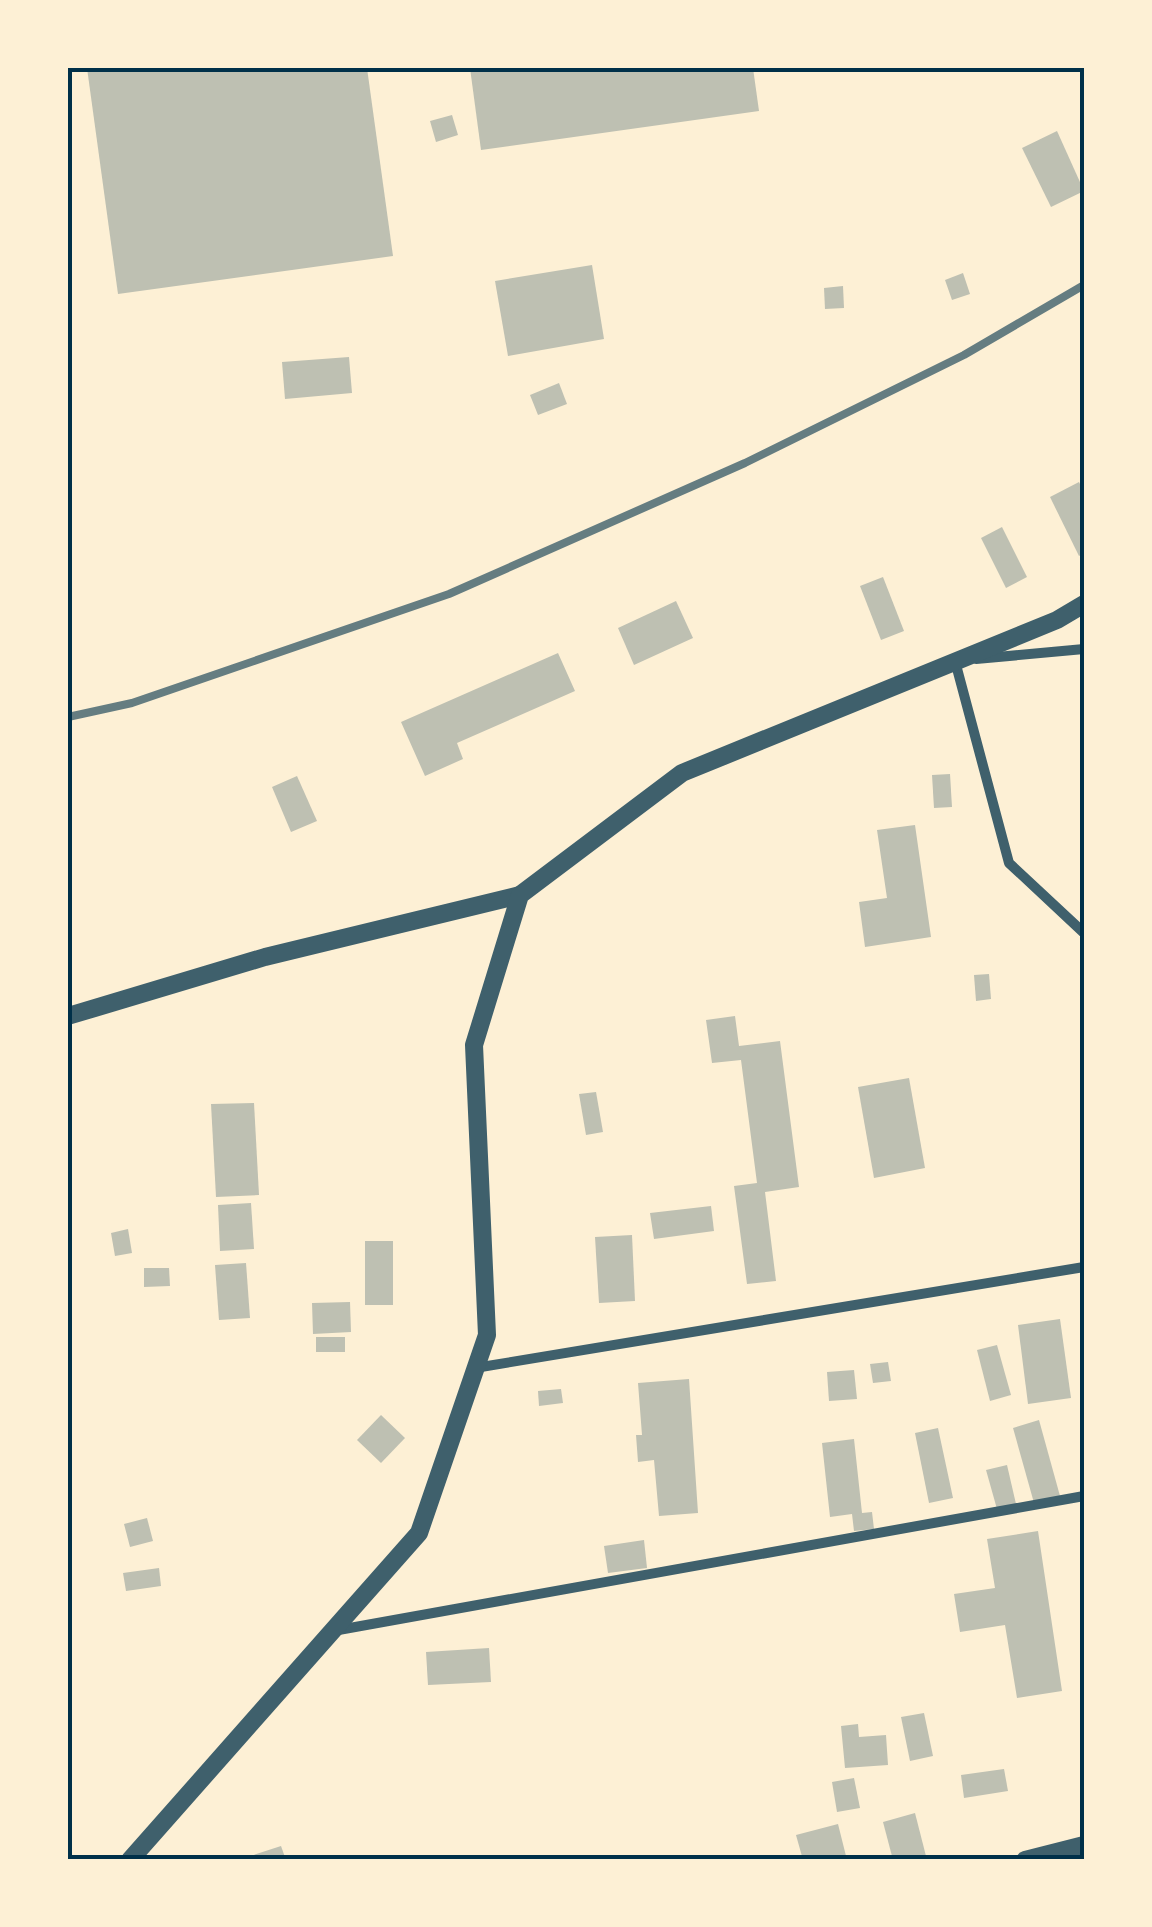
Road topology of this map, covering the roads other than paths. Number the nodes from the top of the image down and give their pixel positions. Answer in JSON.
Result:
{"nodes":[{"id":1,"x":1084,"y":604,"type":"edge"},
{"id":2,"x":1084,"y":648,"type":"edge"},
{"id":3,"x":955,"y":661,"type":"junction"},
{"id":4,"x":520,"y":895,"type":"junction"},
{"id":5,"x":1084,"y":932,"type":"edge"},
{"id":6,"x":68,"y":1016,"type":"edge"},
{"id":7,"x":1084,"y":1267,"type":"edge"},
{"id":8,"x":475,"y":1368,"type":"junction"},
{"id":9,"x":1084,"y":1496,"type":"edge"},
{"id":10,"x":332,"y":1631,"type":"junction"},
{"id":11,"x":1084,"y":1845,"type":"edge"},
{"id":12,"x":130,"y":1860,"type":"edge"},
{"id":13,"x":1024,"y":1860,"type":"edge"}],
"edges":[{"from":1,"to":3,"type":"street"},
{"from":2,"to":3,"type":"street"},
{"from":3,"to":4,"type":"street"},
{"from":3,"to":5,"type":"street"},
{"from":4,"to":6,"type":"street"},
{"from":4,"to":8,"type":"street"},
{"from":7,"to":8,"type":"street"},
{"from":8,"to":10,"type":"street"},
{"from":9,"to":10,"type":"street"},
{"from":10,"to":12,"type":"street"},
{"from":11,"to":13,"type":"street"}]}
